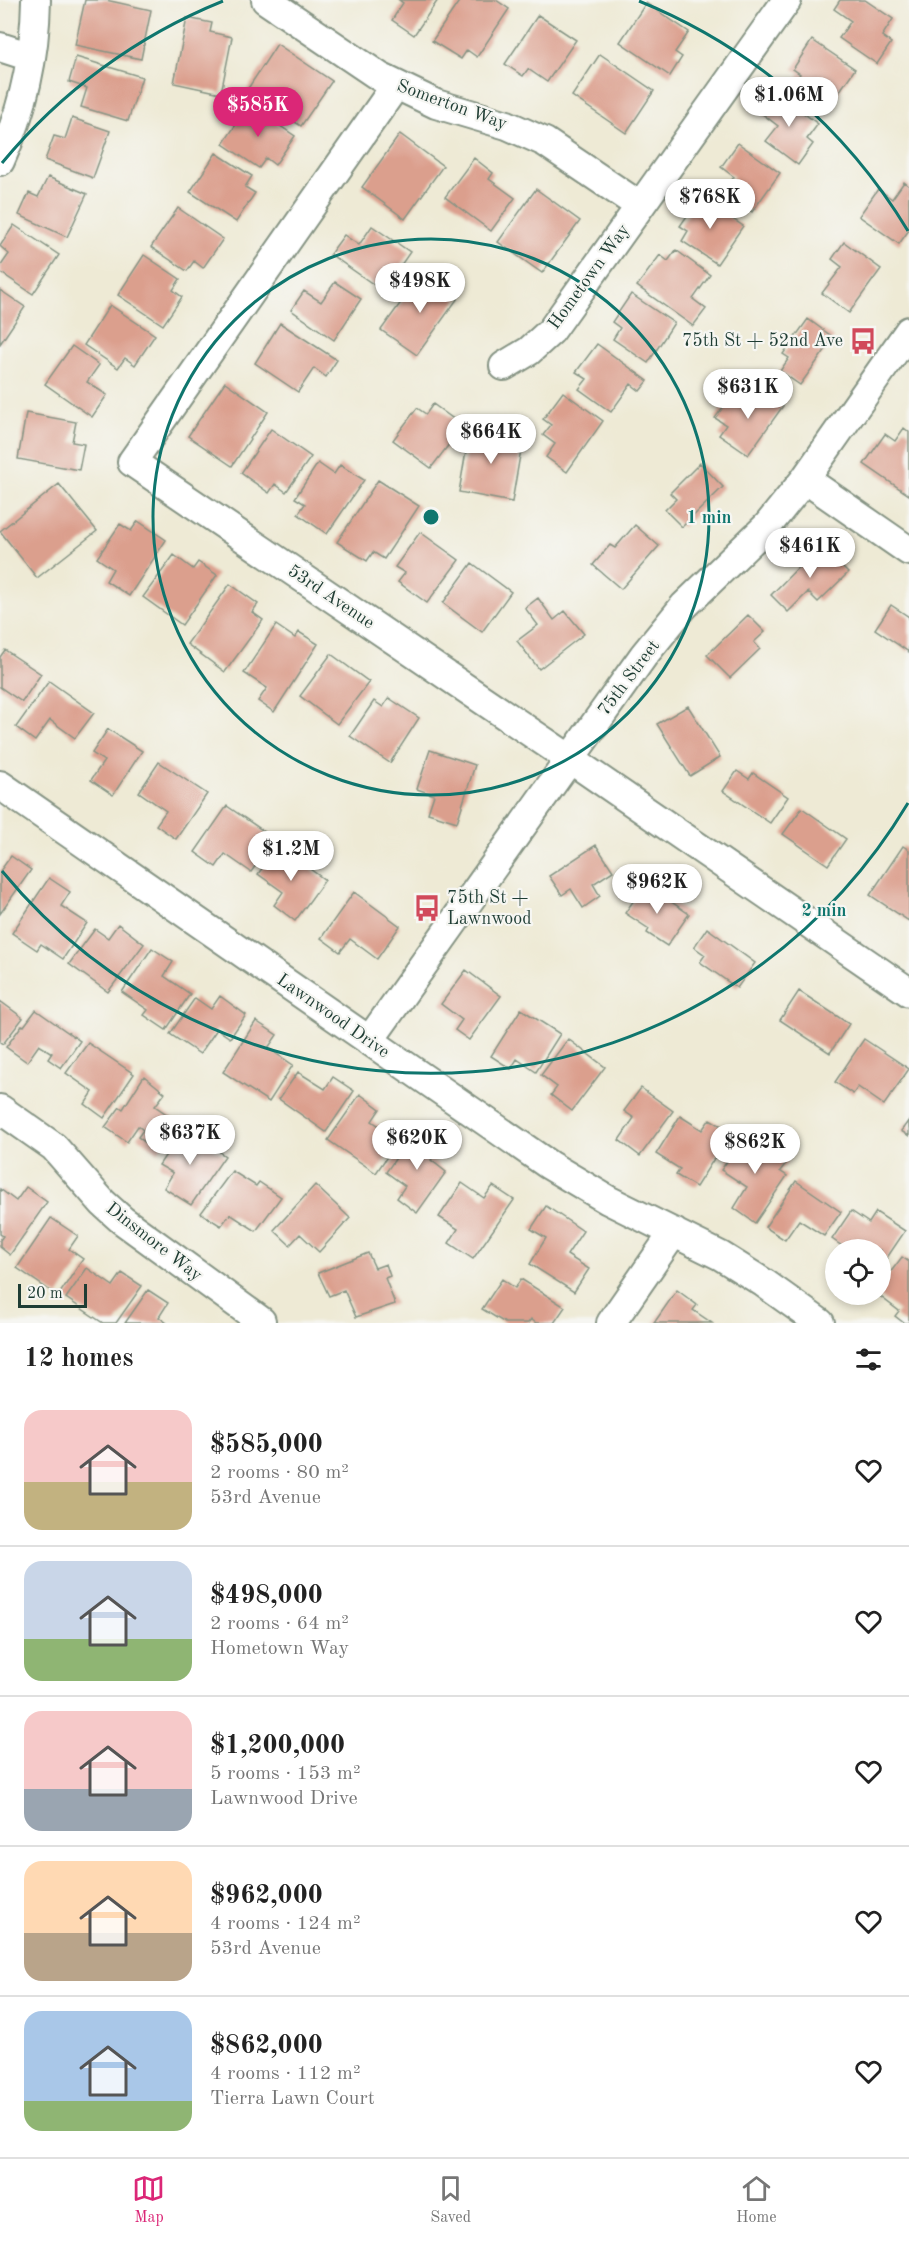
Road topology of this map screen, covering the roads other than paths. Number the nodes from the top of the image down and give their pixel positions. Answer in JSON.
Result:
{"nodes":[{"id":1,"x":36,"y":0,"type":"edge"},
{"id":2,"x":266,"y":0,"type":"edge"},
{"id":3,"x":787,"y":0,"type":"edge"},
{"id":4,"x":0,"y":47,"type":"edge"},
{"id":5,"x":31,"y":57,"type":"junction"},
{"id":6,"x":396,"y":85,"type":"junction"},
{"id":7,"x":0,"y":161,"type":"edge"},
{"id":8,"x":640,"y":206,"type":"junction"},
{"id":9,"x":909,"y":331,"type":"edge"},
{"id":10,"x":504,"y":366,"type":"dead end"},
{"id":11,"x":805,"y":479,"type":"junction"},
{"id":12,"x":909,"y":551,"type":"edge"},
{"id":13,"x":570,"y":759,"type":"junction"},
{"id":14,"x":0,"y":785,"type":"edge"},
{"id":15,"x":909,"y":992,"type":"edge"},
{"id":16,"x":369,"y":1041,"type":"junction"},
{"id":17,"x":0,"y":1109,"type":"edge"},
{"id":18,"x":674,"y":1232,"type":"junction"},
{"id":19,"x":261,"y":1321,"type":"dead end"},
{"id":20,"x":611,"y":1323,"type":"edge"},
{"id":21,"x":820,"y":1323,"type":"edge"}],
"edges":[{"from":1,"to":5,"type":"street"},
{"from":2,"to":6,"type":"street","name":"Somerton Way"},
{"from":3,"to":8,"type":"street","name":"Hometown Way"},
{"from":4,"to":5,"type":"street"},
{"from":5,"to":7,"type":"street"},
{"from":6,"to":8,"type":"street","name":"Somerton Way"},
{"from":6,"to":13,"type":"street","name":"53rd Avenue"},
{"from":8,"to":10,"type":"street","name":"Hometown Way"},
{"from":9,"to":11,"type":"street","name":"75th Street"},
{"from":11,"to":12,"type":"street"},
{"from":11,"to":13,"type":"street","name":"75th Street"},
{"from":13,"to":15,"type":"street","name":"53rd Avenue"},
{"from":13,"to":16,"type":"street","name":"75th Street"},
{"from":14,"to":16,"type":"street","name":"Lawnwood Drive"},
{"from":16,"to":18,"type":"street","name":"Lawnwood Drive"},
{"from":17,"to":19,"type":"street","name":"Dinsmore Way"},
{"from":18,"to":20,"type":"street"},
{"from":18,"to":21,"type":"street","name":"Lawnwood Drive"}]}
